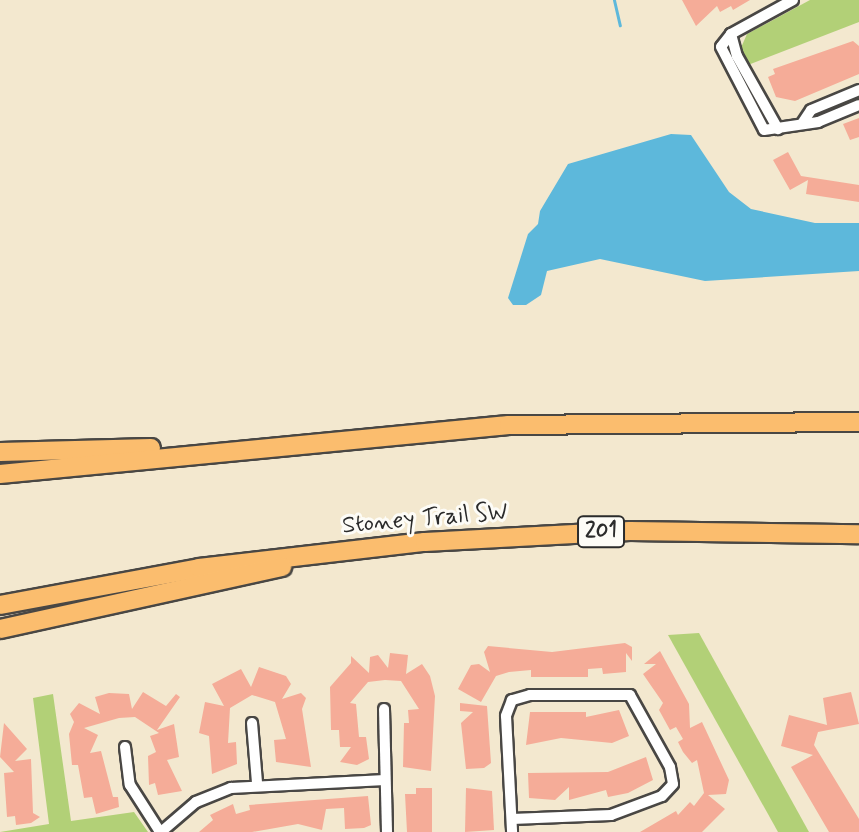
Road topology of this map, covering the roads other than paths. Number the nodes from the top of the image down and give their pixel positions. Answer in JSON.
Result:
{"nodes":[{"id":1,"x":793,"y":0,"type":"edge"},
{"id":2,"x":859,"y":90,"type":"edge"},
{"id":3,"x":859,"y":105,"type":"edge"},
{"id":4,"x":803,"y":122,"type":"junction"},
{"id":5,"x":859,"y":422,"type":"edge"},
{"id":6,"x":0,"y":452,"type":"edge"},
{"id":7,"x":198,"y":452,"type":"junction"},
{"id":8,"x":0,"y":474,"type":"edge"},
{"id":9,"x":859,"y":534,"type":"edge"},
{"id":10,"x":344,"y":550,"type":"junction"},
{"id":11,"x":0,"y":605,"type":"edge"},
{"id":12,"x":5,"y":628,"type":"edge"},
{"id":13,"x":384,"y":709,"type":"dead end"},
{"id":14,"x":252,"y":723,"type":"dead end"},
{"id":15,"x":125,"y":747,"type":"dead end"},
{"id":16,"x":385,"y":780,"type":"junction"},
{"id":17,"x":257,"y":783,"type":"junction"},
{"id":18,"x":512,"y":819,"type":"junction"},
{"id":19,"x":160,"y":832,"type":"edge"},
{"id":20,"x":387,"y":832,"type":"edge"},
{"id":21,"x":512,"y":832,"type":"edge"}],
"edges":[{"from":1,"to":4,"type":"street"},
{"from":2,"to":4,"type":"street"},
{"from":3,"to":4,"type":"street"},
{"from":5,"to":7,"type":"highway"},
{"from":6,"to":7,"type":"highway"},
{"from":7,"to":8,"type":"highway"},
{"from":9,"to":10,"type":"highway","name":"Stoney Trail SW","number":"201"},
{"from":10,"to":11,"type":"highway","name":"Stoney Trail SW","number":"201"},
{"from":10,"to":12,"type":"highway"},
{"from":13,"to":16,"type":"street"},
{"from":14,"to":17,"type":"street"},
{"from":15,"to":19,"type":"street"},
{"from":16,"to":17,"type":"street"},
{"from":16,"to":20,"type":"street"},
{"from":17,"to":19,"type":"street"},
{"from":18,"to":18,"type":"street"},
{"from":18,"to":21,"type":"street"}]}
